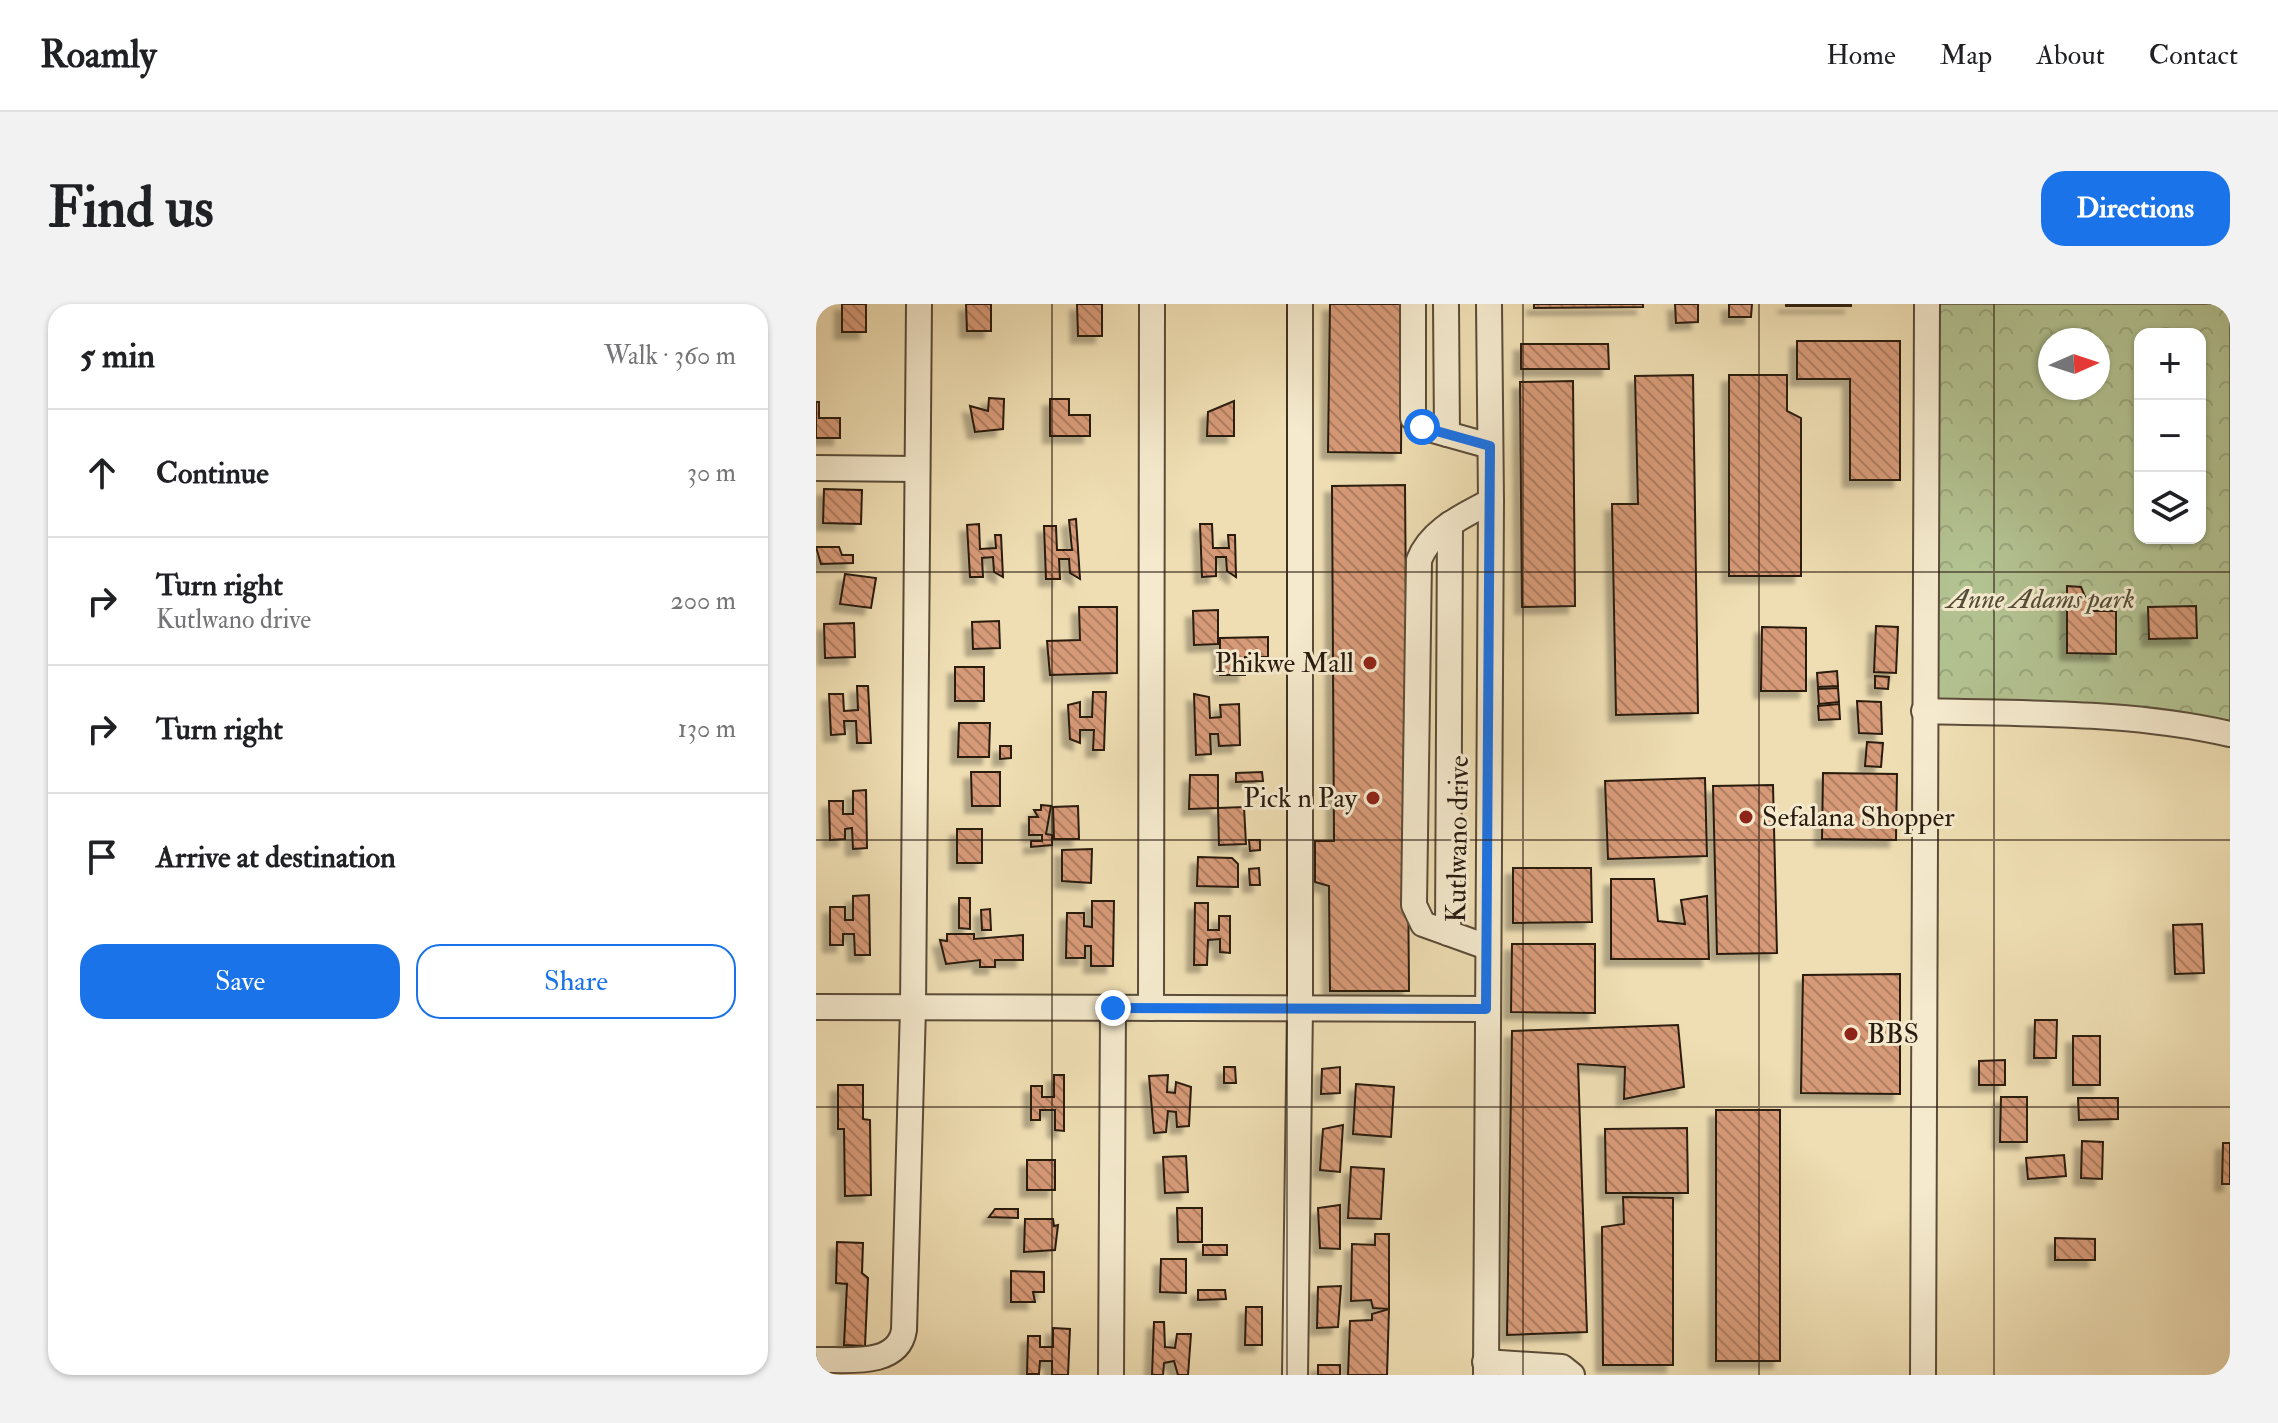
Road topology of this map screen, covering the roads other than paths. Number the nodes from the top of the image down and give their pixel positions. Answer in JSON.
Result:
{"nodes":[{"id":1,"x":919,"y":304,"type":"edge"},
{"id":2,"x":1152,"y":304,"type":"edge"},
{"id":3,"x":1300,"y":304,"type":"edge"},
{"id":4,"x":1413,"y":304,"type":"edge"},
{"id":5,"x":1446,"y":304,"type":"edge"},
{"id":6,"x":1489,"y":304,"type":"edge"},
{"id":7,"x":1927,"y":304,"type":"edge"},
{"id":8,"x":1447,"y":434,"type":"junction"},
{"id":9,"x":1490,"y":446,"type":"junction"},
{"id":10,"x":816,"y":468,"type":"edge"},
{"id":11,"x":917,"y":469,"type":"junction"},
{"id":12,"x":1491,"y":501,"type":"junction"},
{"id":13,"x":1450,"y":524,"type":"junction"},
{"id":14,"x":1924,"y":711,"type":"junction"},
{"id":15,"x":2230,"y":734,"type":"edge"},
{"id":16,"x":1448,"y":933,"type":"junction"},
{"id":17,"x":1487,"y":947,"type":"junction"},
{"id":18,"x":816,"y":1007,"type":"edge"},
{"id":19,"x":913,"y":1008,"type":"junction"},
{"id":20,"x":1113,"y":1008,"type":"junction"},
{"id":21,"x":1151,"y":1008,"type":"junction"},
{"id":22,"x":1300,"y":1008,"type":"junction"},
{"id":23,"x":1486,"y":1009,"type":"junction"},
{"id":24,"x":816,"y":1360,"type":"edge"},
{"id":25,"x":1486,"y":1368,"type":"edge"},
{"id":26,"x":1526,"y":1370,"type":"edge"},
{"id":27,"x":1111,"y":1375,"type":"edge"},
{"id":28,"x":1295,"y":1375,"type":"edge"},
{"id":29,"x":1572,"y":1375,"type":"edge"},
{"id":30,"x":1923,"y":1375,"type":"edge"}],
"edges":[{"from":1,"to":11,"type":"street"},
{"from":2,"to":21,"type":"street"},
{"from":3,"to":22,"type":"street"},
{"from":4,"to":8,"type":"street"},
{"from":5,"to":8,"type":"street"},
{"from":6,"to":9,"type":"street","name":"Kutlwano drive"},
{"from":7,"to":14,"type":"street"},
{"from":8,"to":9,"type":"street"},
{"from":9,"to":12,"type":"street","name":"Kutlwano drive"},
{"from":10,"to":11,"type":"street"},
{"from":11,"to":19,"type":"street"},
{"from":12,"to":13,"type":"street"},
{"from":12,"to":17,"type":"street","name":"Kutlwano drive"},
{"from":13,"to":16,"type":"street"},
{"from":13,"to":16,"type":"street"},
{"from":14,"to":15,"type":"street"},
{"from":14,"to":30,"type":"street"},
{"from":16,"to":17,"type":"street"},
{"from":17,"to":23,"type":"street","name":"Kutlwano drive"},
{"from":18,"to":19,"type":"street"},
{"from":19,"to":20,"type":"street"},
{"from":19,"to":24,"type":"street"},
{"from":20,"to":21,"type":"street"},
{"from":20,"to":27,"type":"street"},
{"from":21,"to":22,"type":"street"},
{"from":22,"to":23,"type":"street"},
{"from":22,"to":28,"type":"street"},
{"from":23,"to":25,"type":"street","name":"Kutlwano drive"},
{"from":25,"to":26,"type":"street"},
{"from":26,"to":29,"type":"street"}]}
